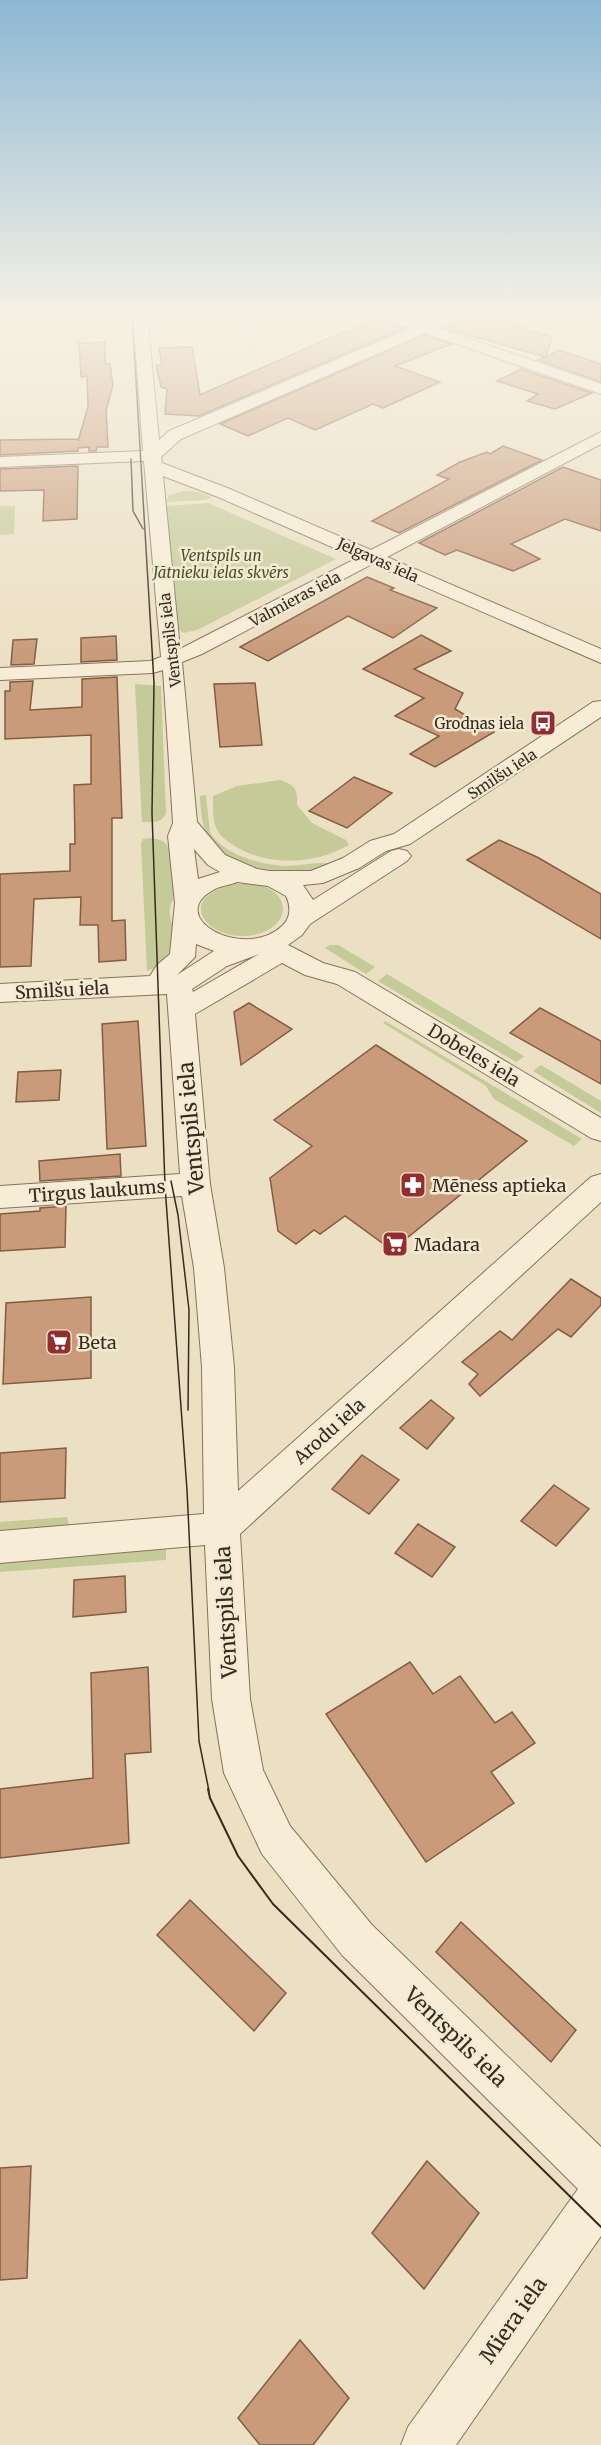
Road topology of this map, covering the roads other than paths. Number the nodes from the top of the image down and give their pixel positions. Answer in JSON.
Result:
{"nodes":[{"id":1,"x":150,"y":427,"type":"edge"},
{"id":2,"x":193,"y":427,"type":"edge"},
{"id":3,"x":601,"y":437,"type":"edge"},
{"id":4,"x":153,"y":461,"type":"junction"},
{"id":5,"x":0,"y":462,"type":"edge"},
{"id":6,"x":371,"y":558,"type":"junction"},
{"id":7,"x":601,"y":657,"type":"edge"},
{"id":8,"x":171,"y":660,"type":"junction"},
{"id":9,"x":0,"y":674,"type":"edge"},
{"id":10,"x":601,"y":707,"type":"edge"},
{"id":11,"x":185,"y":823,"type":"junction"},
{"id":12,"x":402,"y":839,"type":"junction"},
{"id":13,"x":262,"y":876,"type":"junction"},
{"id":14,"x":186,"y":911,"type":"junction"},
{"id":15,"x":300,"y":921,"type":"junction"},
{"id":16,"x":262,"y":949,"type":"junction"},
{"id":17,"x":346,"y":978,"type":"junction"},
{"id":18,"x":0,"y":993,"type":"edge"},
{"id":19,"x":172,"y":993,"type":"junction"},
{"id":20,"x":601,"y":1131,"type":"edge"},
{"id":21,"x":195,"y":1184,"type":"junction"},
{"id":22,"x":601,"y":1185,"type":"edge"},
{"id":23,"x":0,"y":1197,"type":"edge"},
{"id":24,"x":222,"y":1528,"type":"junction"},
{"id":25,"x":0,"y":1548,"type":"edge"},
{"id":26,"x":601,"y":2179,"type":"edge"},
{"id":27,"x":601,"y":2196,"type":"edge"},
{"id":28,"x":426,"y":2445,"type":"edge"}],
"edges":[{"from":1,"to":4,"type":"street","name":"Ventspils iela"},
{"from":2,"to":4,"type":"street"},
{"from":3,"to":6,"type":"street","name":"Valmieras iela"},
{"from":4,"to":5,"type":"street"},
{"from":4,"to":6,"type":"street","name":"Jelgavas iela"},
{"from":4,"to":8,"type":"street","name":"Ventspils iela"},
{"from":6,"to":7,"type":"street","name":"Jelgavas iela"},
{"from":6,"to":8,"type":"street","name":"Valmieras iela"},
{"from":8,"to":9,"type":"street","name":"Valmieras iela"},
{"from":8,"to":11,"type":"street","name":"Ventspils iela"},
{"from":10,"to":12,"type":"street","name":"Smilšu iela"},
{"from":11,"to":13,"type":"street"},
{"from":11,"to":14,"type":"street","name":"Ventspils iela"},
{"from":12,"to":13,"type":"street","name":"Smilšu iela"},
{"from":12,"to":15,"type":"street","name":"Smilšu iela"},
{"from":13,"to":14,"type":"street"},
{"from":13,"to":15,"type":"street"},
{"from":14,"to":16,"type":"street"},
{"from":14,"to":19,"type":"street"},
{"from":15,"to":16,"type":"street"},
{"from":15,"to":17,"type":"street"},
{"from":16,"to":17,"type":"street"},
{"from":16,"to":19,"type":"street"},
{"from":16,"to":19,"type":"street"},
{"from":17,"to":20,"type":"street","name":"Dobeles iela"},
{"from":18,"to":19,"type":"street","name":"Smilšu iela"},
{"from":19,"to":21,"type":"street","name":"Ventspils iela"},
{"from":21,"to":23,"type":"street","name":"Tirgus laukums"},
{"from":21,"to":24,"type":"street","name":"Ventspils iela"},
{"from":22,"to":24,"type":"street","name":"Arodu iela"},
{"from":24,"to":25,"type":"street"},
{"from":24,"to":26,"type":"street","name":"Ventspils iela"},
{"from":27,"to":28,"type":"street","name":"Miera iela"}]}
